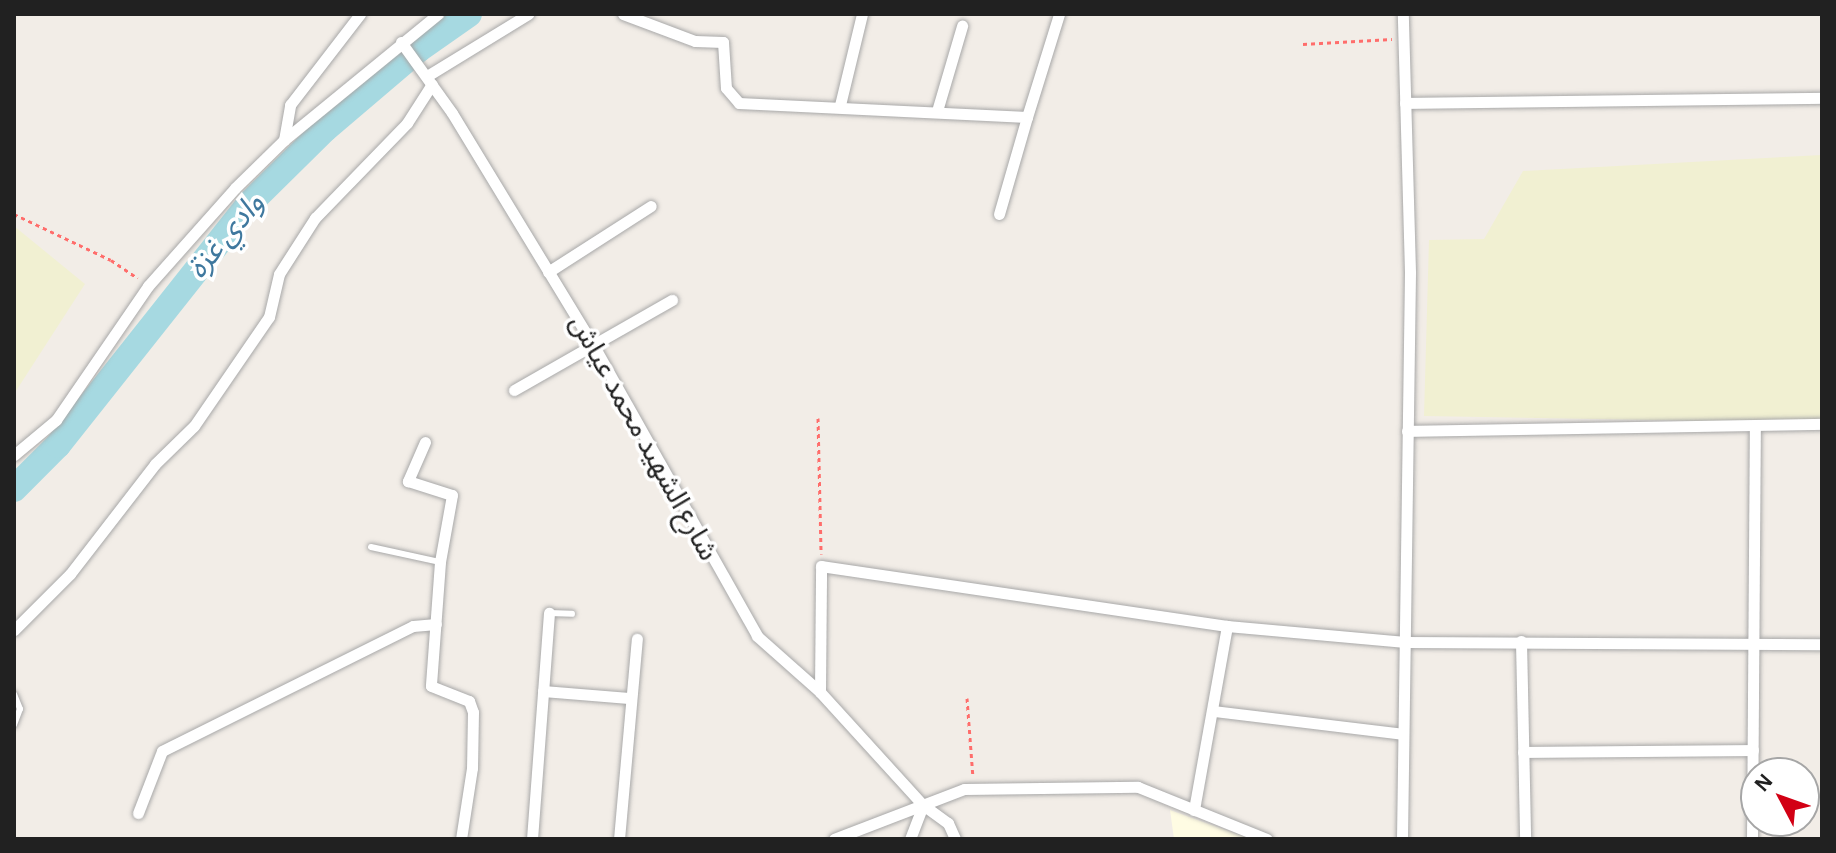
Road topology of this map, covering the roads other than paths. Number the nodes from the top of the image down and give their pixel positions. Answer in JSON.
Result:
{"nodes":[{"id":1,"x":360,"y":14,"type":"edge"},
{"id":2,"x":438,"y":14,"type":"edge"},
{"id":3,"x":528,"y":14,"type":"edge"},
{"id":4,"x":623,"y":14,"type":"edge"},
{"id":5,"x":862,"y":14,"type":"edge"},
{"id":6,"x":1059,"y":14,"type":"edge"},
{"id":7,"x":1403,"y":14,"type":"edge"},
{"id":8,"x":962,"y":26,"type":"dead end"},
{"id":9,"x":403,"y":46,"type":"junction"},
{"id":10,"x":429,"y":80,"type":"junction"},
{"id":11,"x":1822,"y":98,"type":"edge"},
{"id":12,"x":1405,"y":103,"type":"junction"},
{"id":13,"x":840,"y":105,"type":"junction"},
{"id":14,"x":937,"y":111,"type":"junction"},
{"id":15,"x":1027,"y":117,"type":"junction"},
{"id":16,"x":284,"y":140,"type":"junction"},
{"id":17,"x":651,"y":206,"type":"dead end"},
{"id":18,"x":999,"y":214,"type":"dead end"},
{"id":19,"x":548,"y":272,"type":"junction"},
{"id":20,"x":672,"y":300,"type":"dead end"},
{"id":21,"x":595,"y":348,"type":"junction"},
{"id":22,"x":514,"y":390,"type":"dead end"},
{"id":23,"x":1822,"y":424,"type":"edge"},
{"id":24,"x":1755,"y":425,"type":"junction"},
{"id":25,"x":1407,"y":431,"type":"junction"},
{"id":26,"x":425,"y":442,"type":"dead end"},
{"id":27,"x":14,"y":455,"type":"edge"},
{"id":28,"x":371,"y":547,"type":"dead end"},
{"id":29,"x":440,"y":562,"type":"junction"},
{"id":30,"x":549,"y":613,"type":"joint"},
{"id":31,"x":572,"y":614,"type":"dead end"},
{"id":32,"x":436,"y":624,"type":"junction"},
{"id":33,"x":1227,"y":626,"type":"junction"},
{"id":34,"x":14,"y":630,"type":"edge"},
{"id":35,"x":637,"y":639,"type":"dead end"},
{"id":36,"x":1521,"y":641,"type":"junction"},
{"id":37,"x":1405,"y":642,"type":"junction"},
{"id":38,"x":1822,"y":644,"type":"edge"},
{"id":39,"x":1753,"y":645,"type":"junction"},
{"id":40,"x":543,"y":691,"type":"junction"},
{"id":41,"x":820,"y":692,"type":"junction"},
{"id":42,"x":14,"y":694,"type":"edge"},
{"id":43,"x":629,"y":698,"type":"junction"},
{"id":44,"x":1214,"y":711,"type":"junction"},
{"id":45,"x":14,"y":725,"type":"edge"},
{"id":46,"x":1403,"y":734,"type":"junction"},
{"id":47,"x":1753,"y":750,"type":"junction"},
{"id":48,"x":1523,"y":752,"type":"junction"},
{"id":49,"x":923,"y":805,"type":"junction"},
{"id":50,"x":1194,"y":810,"type":"junction"},
{"id":51,"x":138,"y":813,"type":"dead end"},
{"id":52,"x":461,"y":839,"type":"edge"},
{"id":53,"x":532,"y":839,"type":"edge"},
{"id":54,"x":619,"y":839,"type":"edge"},
{"id":55,"x":834,"y":839,"type":"edge"},
{"id":56,"x":910,"y":839,"type":"edge"},
{"id":57,"x":955,"y":839,"type":"edge"},
{"id":58,"x":1267,"y":839,"type":"edge"},
{"id":59,"x":1402,"y":839,"type":"edge"},
{"id":60,"x":1525,"y":839,"type":"edge"},
{"id":61,"x":1752,"y":839,"type":"edge"}],
"edges":[{"from":1,"to":16,"type":"street"},
{"from":2,"to":9,"type":"street"},
{"from":3,"to":10,"type":"street"},
{"from":4,"to":13,"type":"street"},
{"from":5,"to":13,"type":"street"},
{"from":6,"to":15,"type":"street"},
{"from":7,"to":12,"type":"street"},
{"from":8,"to":14,"type":"street"},
{"from":9,"to":10,"type":"street","name":"شارع الشهيد محمد عياش"},
{"from":9,"to":16,"type":"street"},
{"from":10,"to":19,"type":"street","name":"شارع الشهيد محمد عياش"},
{"from":10,"to":34,"type":"street"},
{"from":11,"to":12,"type":"street"},
{"from":12,"to":25,"type":"street"},
{"from":13,"to":14,"type":"street"},
{"from":14,"to":15,"type":"street"},
{"from":15,"to":18,"type":"street"},
{"from":16,"to":27,"type":"street"},
{"from":17,"to":19,"type":"street"},
{"from":19,"to":21,"type":"street","name":"شارع الشهيد محمد عياش"},
{"from":20,"to":21,"type":"street"},
{"from":21,"to":22,"type":"street"},
{"from":21,"to":41,"type":"street","name":"شارع الشهيد محمد عياش"},
{"from":23,"to":24,"type":"street"},
{"from":24,"to":25,"type":"street"},
{"from":24,"to":39,"type":"street"},
{"from":25,"to":37,"type":"street"},
{"from":26,"to":29,"type":"street"},
{"from":28,"to":29,"type":"lane"},
{"from":29,"to":32,"type":"street"},
{"from":30,"to":31,"type":"lane"},
{"from":30,"to":40,"type":"street"},
{"from":32,"to":51,"type":"street"},
{"from":32,"to":52,"type":"street"},
{"from":33,"to":37,"type":"street"},
{"from":33,"to":41,"type":"street"},
{"from":33,"to":44,"type":"street"},
{"from":35,"to":43,"type":"street"},
{"from":36,"to":37,"type":"street"},
{"from":36,"to":39,"type":"street"},
{"from":36,"to":48,"type":"street"},
{"from":37,"to":46,"type":"street"},
{"from":38,"to":39,"type":"street"},
{"from":39,"to":47,"type":"street"},
{"from":40,"to":43,"type":"street"},
{"from":40,"to":53,"type":"street"},
{"from":41,"to":49,"type":"street","name":"شارع الشهيد محمد عياش"},
{"from":42,"to":45,"type":"lane"},
{"from":43,"to":54,"type":"street"},
{"from":44,"to":46,"type":"street"},
{"from":44,"to":50,"type":"street"},
{"from":46,"to":59,"type":"street"},
{"from":47,"to":48,"type":"street"},
{"from":47,"to":61,"type":"street"},
{"from":48,"to":60,"type":"street"},
{"from":49,"to":50,"type":"street"},
{"from":49,"to":55,"type":"street"},
{"from":49,"to":56,"type":"street"},
{"from":49,"to":57,"type":"street","name":"شارع الشهيد محمد عياش"},
{"from":50,"to":58,"type":"street"}]}
